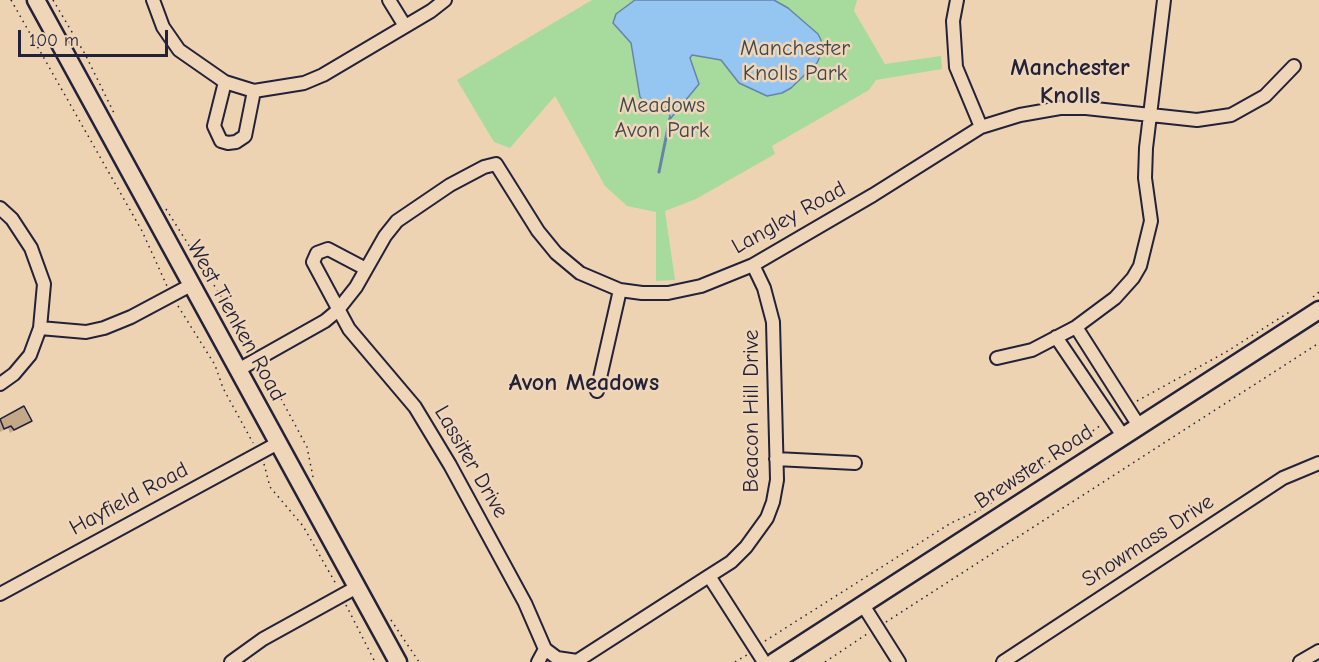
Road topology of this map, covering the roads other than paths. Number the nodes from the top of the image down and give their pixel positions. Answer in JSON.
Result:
{"nodes":[{"id":1,"x":36,"y":0,"type":"edge"},
{"id":2,"x":153,"y":0,"type":"edge"},
{"id":3,"x":389,"y":0,"type":"edge"},
{"id":4,"x":445,"y":0,"type":"edge"},
{"id":5,"x":957,"y":0,"type":"edge"},
{"id":6,"x":1164,"y":0,"type":"edge"},
{"id":7,"x":405,"y":26,"type":"junction"},
{"id":8,"x":1294,"y":66,"type":"dead end"},
{"id":9,"x":225,"y":82,"type":"junction"},
{"id":10,"x":254,"y":91,"type":"junction"},
{"id":11,"x":1150,"y":115,"type":"junction"},
{"id":12,"x":981,"y":127,"type":"junction"},
{"id":13,"x":0,"y":208,"type":"edge"},
{"id":14,"x":753,"y":265,"type":"junction"},
{"id":15,"x":366,"y":269,"type":"junction"},
{"id":16,"x":191,"y":285,"type":"junction"},
{"id":17,"x":620,"y":290,"type":"junction"},
{"id":18,"x":1315,"y":304,"type":"edge"},
{"id":19,"x":337,"y":311,"type":"junction"},
{"id":20,"x":1076,"y":327,"type":"junction"},
{"id":21,"x":40,"y":328,"type":"junction"},
{"id":22,"x":1056,"y":336,"type":"junction"},
{"id":23,"x":997,"y":358,"type":"dead end"},
{"id":24,"x":238,"y":370,"type":"junction"},
{"id":25,"x":1104,"y":370,"type":"junction"},
{"id":26,"x":1087,"y":382,"type":"junction"},
{"id":27,"x":0,"y":384,"type":"edge"},
{"id":28,"x":597,"y":391,"type":"dead end"},
{"id":29,"x":1139,"y":426,"type":"junction"},
{"id":30,"x":1123,"y":436,"type":"junction"},
{"id":31,"x":278,"y":443,"type":"junction"},
{"id":32,"x":776,"y":459,"type":"junction"},
{"id":33,"x":855,"y":463,"type":"dead end"},
{"id":34,"x":1319,"y":463,"type":"edge"},
{"id":35,"x":709,"y":576,"type":"junction"},
{"id":36,"x":357,"y":587,"type":"junction"},
{"id":37,"x":0,"y":594,"type":"edge"},
{"id":38,"x":862,"y":605,"type":"junction"},
{"id":39,"x":545,"y":649,"type":"junction"},
{"id":40,"x":1319,"y":651,"type":"edge"},
{"id":41,"x":231,"y":662,"type":"edge"},
{"id":42,"x":398,"y":662,"type":"edge"},
{"id":43,"x":538,"y":662,"type":"edge"},
{"id":44,"x":569,"y":662,"type":"edge"},
{"id":45,"x":764,"y":662,"type":"edge"},
{"id":46,"x":774,"y":662,"type":"edge"},
{"id":47,"x":899,"y":662,"type":"edge"},
{"id":48,"x":1003,"y":662,"type":"edge"},
{"id":49,"x":1300,"y":662,"type":"edge"}],
"edges":[{"from":1,"to":16,"type":"street","name":"West Tienken Road"},
{"from":2,"to":9,"type":"street"},
{"from":3,"to":7,"type":"street"},
{"from":4,"to":7,"type":"street"},
{"from":5,"to":12,"type":"street"},
{"from":6,"to":11,"type":"street"},
{"from":7,"to":10,"type":"street"},
{"from":8,"to":11,"type":"street","name":"Langley Road"},
{"from":9,"to":10,"type":"street"},
{"from":9,"to":10,"type":"street"},
{"from":11,"to":12,"type":"street","name":"Langley Road"},
{"from":11,"to":20,"type":"street"},
{"from":12,"to":14,"type":"street","name":"Langley Road"},
{"from":13,"to":21,"type":"street"},
{"from":14,"to":17,"type":"street","name":"Langley Road"},
{"from":14,"to":32,"type":"street","name":"Beacon Hill Drive"},
{"from":15,"to":17,"type":"street","name":"Langley Road"},
{"from":15,"to":19,"type":"street","name":"Langley Road"},
{"from":15,"to":19,"type":"street"},
{"from":16,"to":21,"type":"street"},
{"from":16,"to":24,"type":"street","name":"West Tienken Road"},
{"from":17,"to":28,"type":"street"},
{"from":18,"to":29,"type":"street","name":"Brewster Road"},
{"from":19,"to":24,"type":"street","name":"Langley Road"},
{"from":19,"to":39,"type":"street","name":"Lassiter Drive"},
{"from":20,"to":22,"type":"street"},
{"from":20,"to":25,"type":"street"},
{"from":21,"to":27,"type":"street"},
{"from":22,"to":23,"type":"street"},
{"from":22,"to":26,"type":"street"},
{"from":24,"to":31,"type":"street","name":"West Tienken Road"},
{"from":25,"to":26,"type":"street"},
{"from":25,"to":29,"type":"street"},
{"from":26,"to":30,"type":"street"},
{"from":29,"to":30,"type":"street","name":"Brewster Road"},
{"from":30,"to":38,"type":"street","name":"Brewster Road"},
{"from":31,"to":36,"type":"street","name":"West Tienken Road"},
{"from":31,"to":37,"type":"street","name":"Hayfield Road"},
{"from":32,"to":33,"type":"street"},
{"from":32,"to":35,"type":"street","name":"Beacon Hill Drive"},
{"from":34,"to":48,"type":"street","name":"Snowmass Drive"},
{"from":35,"to":44,"type":"street"},
{"from":35,"to":45,"type":"street"},
{"from":36,"to":41,"type":"street"},
{"from":36,"to":42,"type":"street","name":"West Tienken Road"},
{"from":38,"to":46,"type":"street","name":"Brewster Road"},
{"from":38,"to":47,"type":"street"},
{"from":39,"to":43,"type":"street"},
{"from":39,"to":44,"type":"street"},
{"from":40,"to":49,"type":"street"}]}
